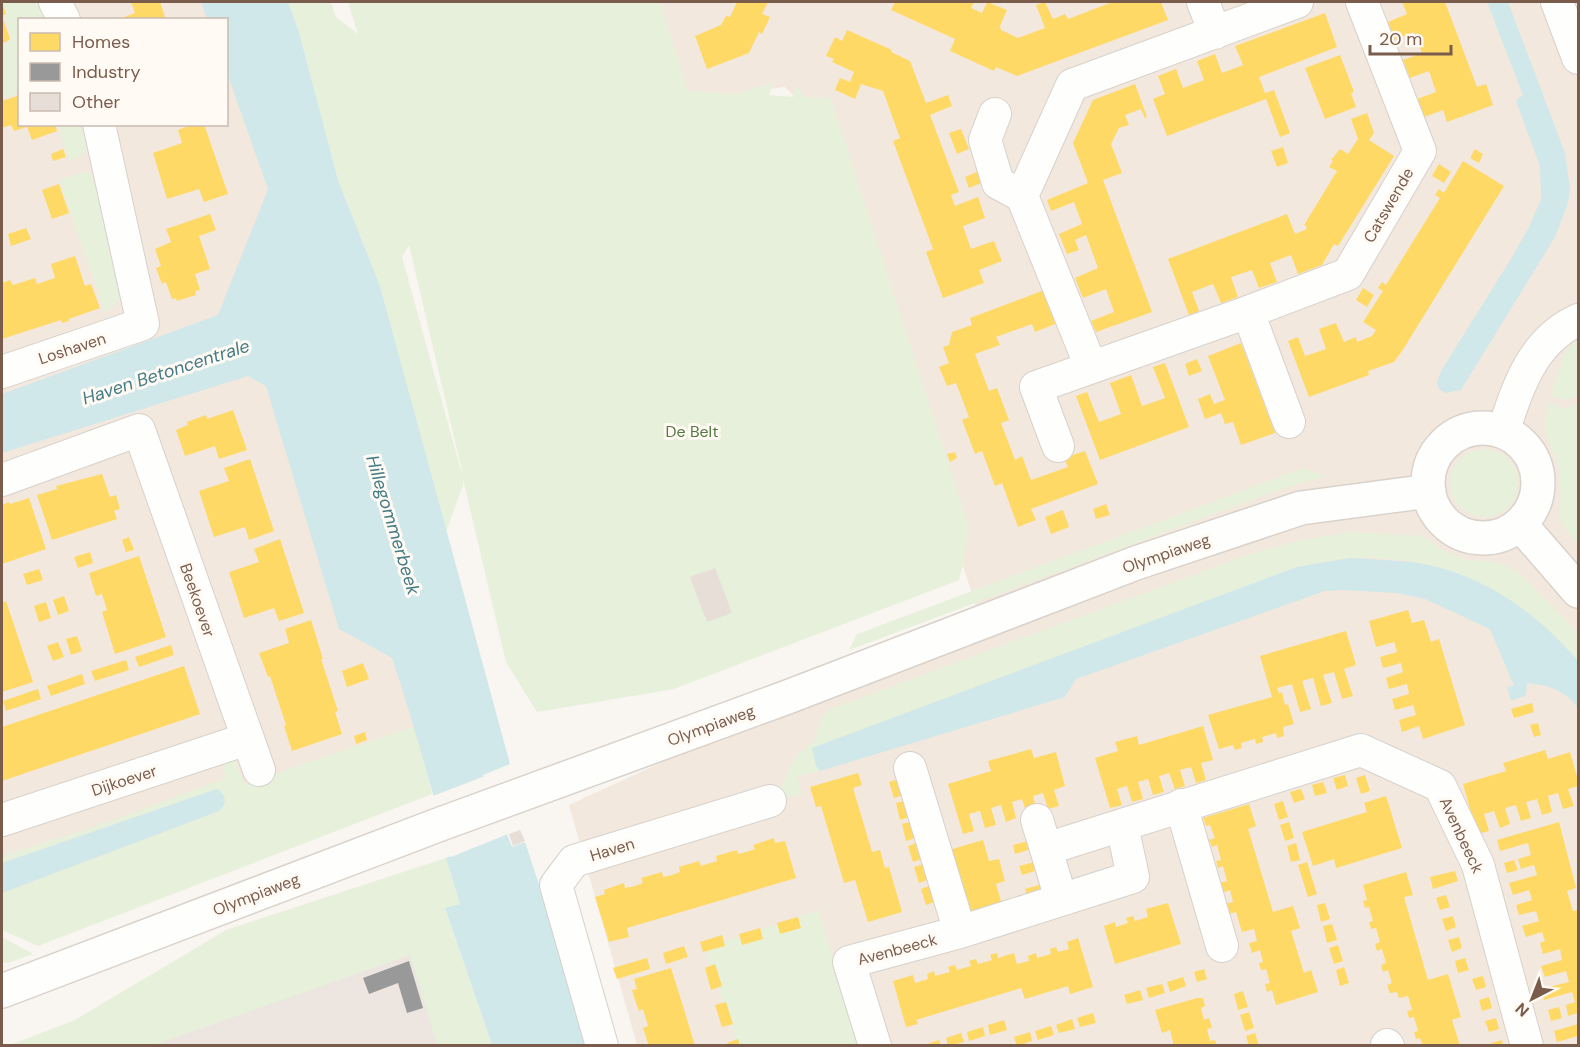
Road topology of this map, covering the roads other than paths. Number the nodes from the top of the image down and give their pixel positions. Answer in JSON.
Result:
{"nodes":[{"id":1,"x":55,"y":2,"type":"edge"},
{"id":2,"x":1203,"y":2,"type":"edge"},
{"id":3,"x":1297,"y":2,"type":"edge"},
{"id":4,"x":1362,"y":2,"type":"edge"},
{"id":5,"x":1557,"y":2,"type":"edge"},
{"id":6,"x":63,"y":18,"type":"edge"},
{"id":7,"x":1215,"y":33,"type":"junction"},
{"id":8,"x":1578,"y":58,"type":"edge"},
{"id":9,"x":995,"y":114,"type":"dead end"},
{"id":10,"x":99,"y":126,"type":"edge"},
{"id":11,"x":1022,"y":196,"type":"junction"},
{"id":12,"x":1248,"y":312,"type":"junction"},
{"id":13,"x":1578,"y":320,"type":"edge"},
{"id":14,"x":1091,"y":367,"type":"junction"},
{"id":15,"x":2,"y":372,"type":"edge"},
{"id":16,"x":1289,"y":422,"type":"dead end"},
{"id":17,"x":1503,"y":432,"type":"junction"},
{"id":18,"x":1058,"y":446,"type":"dead end"},
{"id":19,"x":2,"y":480,"type":"edge"},
{"id":20,"x":1429,"y":491,"type":"junction"},
{"id":21,"x":1520,"y":524,"type":"junction"},
{"id":22,"x":1578,"y":591,"type":"edge"},
{"id":23,"x":247,"y":739,"type":"junction"},
{"id":24,"x":910,"y":768,"type":"dead end"},
{"id":25,"x":259,"y":770,"type":"dead end"},
{"id":26,"x":770,"y":801,"type":"dead end"},
{"id":27,"x":1181,"y":805,"type":"junction"},
{"id":28,"x":2,"y":820,"type":"edge"},
{"id":29,"x":1037,"y":820,"type":"dead end"},
{"id":30,"x":1122,"y":825,"type":"junction"},
{"id":31,"x":1046,"y":849,"type":"junction"},
{"id":32,"x":1061,"y":899,"type":"junction"},
{"id":33,"x":960,"y":932,"type":"junction"},
{"id":34,"x":1222,"y":946,"type":"dead end"},
{"id":35,"x":2,"y":991,"type":"edge"},
{"id":36,"x":602,"y":1046,"type":"edge"},
{"id":37,"x":875,"y":1046,"type":"edge"},
{"id":38,"x":1527,"y":1046,"type":"edge"}],
"edges":[{"from":1,"to":6,"type":"street"},
{"from":2,"to":7,"type":"street"},
{"from":3,"to":7,"type":"street"},
{"from":4,"to":12,"type":"street","name":"Catswende"},
{"from":5,"to":8,"type":"street"},
{"from":7,"to":11,"type":"street"},
{"from":9,"to":11,"type":"street"},
{"from":10,"to":15,"type":"street","name":"Loshaven"},
{"from":11,"to":14,"type":"street"},
{"from":12,"to":14,"type":"street","name":"Catswende"},
{"from":12,"to":16,"type":"street"},
{"from":13,"to":17,"type":"street"},
{"from":14,"to":18,"type":"street","name":"Catswende"},
{"from":17,"to":20,"type":"main road"},
{"from":17,"to":21,"type":"main road"},
{"from":19,"to":23,"type":"street","name":"Beekoever"},
{"from":20,"to":21,"type":"main road"},
{"from":20,"to":35,"type":"main road","name":"Olympiaweg"},
{"from":21,"to":22,"type":"main road"},
{"from":23,"to":25,"type":"street","name":"Beekoever"},
{"from":23,"to":28,"type":"street","name":"Dijkoever"},
{"from":24,"to":33,"type":"street","name":"Avenbeeck"},
{"from":26,"to":36,"type":"street","name":"Haven"},
{"from":27,"to":30,"type":"street","name":"Avenbeeck"},
{"from":27,"to":34,"type":"street"},
{"from":27,"to":38,"type":"street","name":"Avenbeeck"},
{"from":29,"to":31,"type":"street"},
{"from":30,"to":31,"type":"street","name":"Avenbeeck"},
{"from":30,"to":32,"type":"street","name":"Avenbeeck"},
{"from":31,"to":32,"type":"street"},
{"from":32,"to":33,"type":"street","name":"Avenbeeck"},
{"from":33,"to":37,"type":"street","name":"Avenbeeck"}]}
